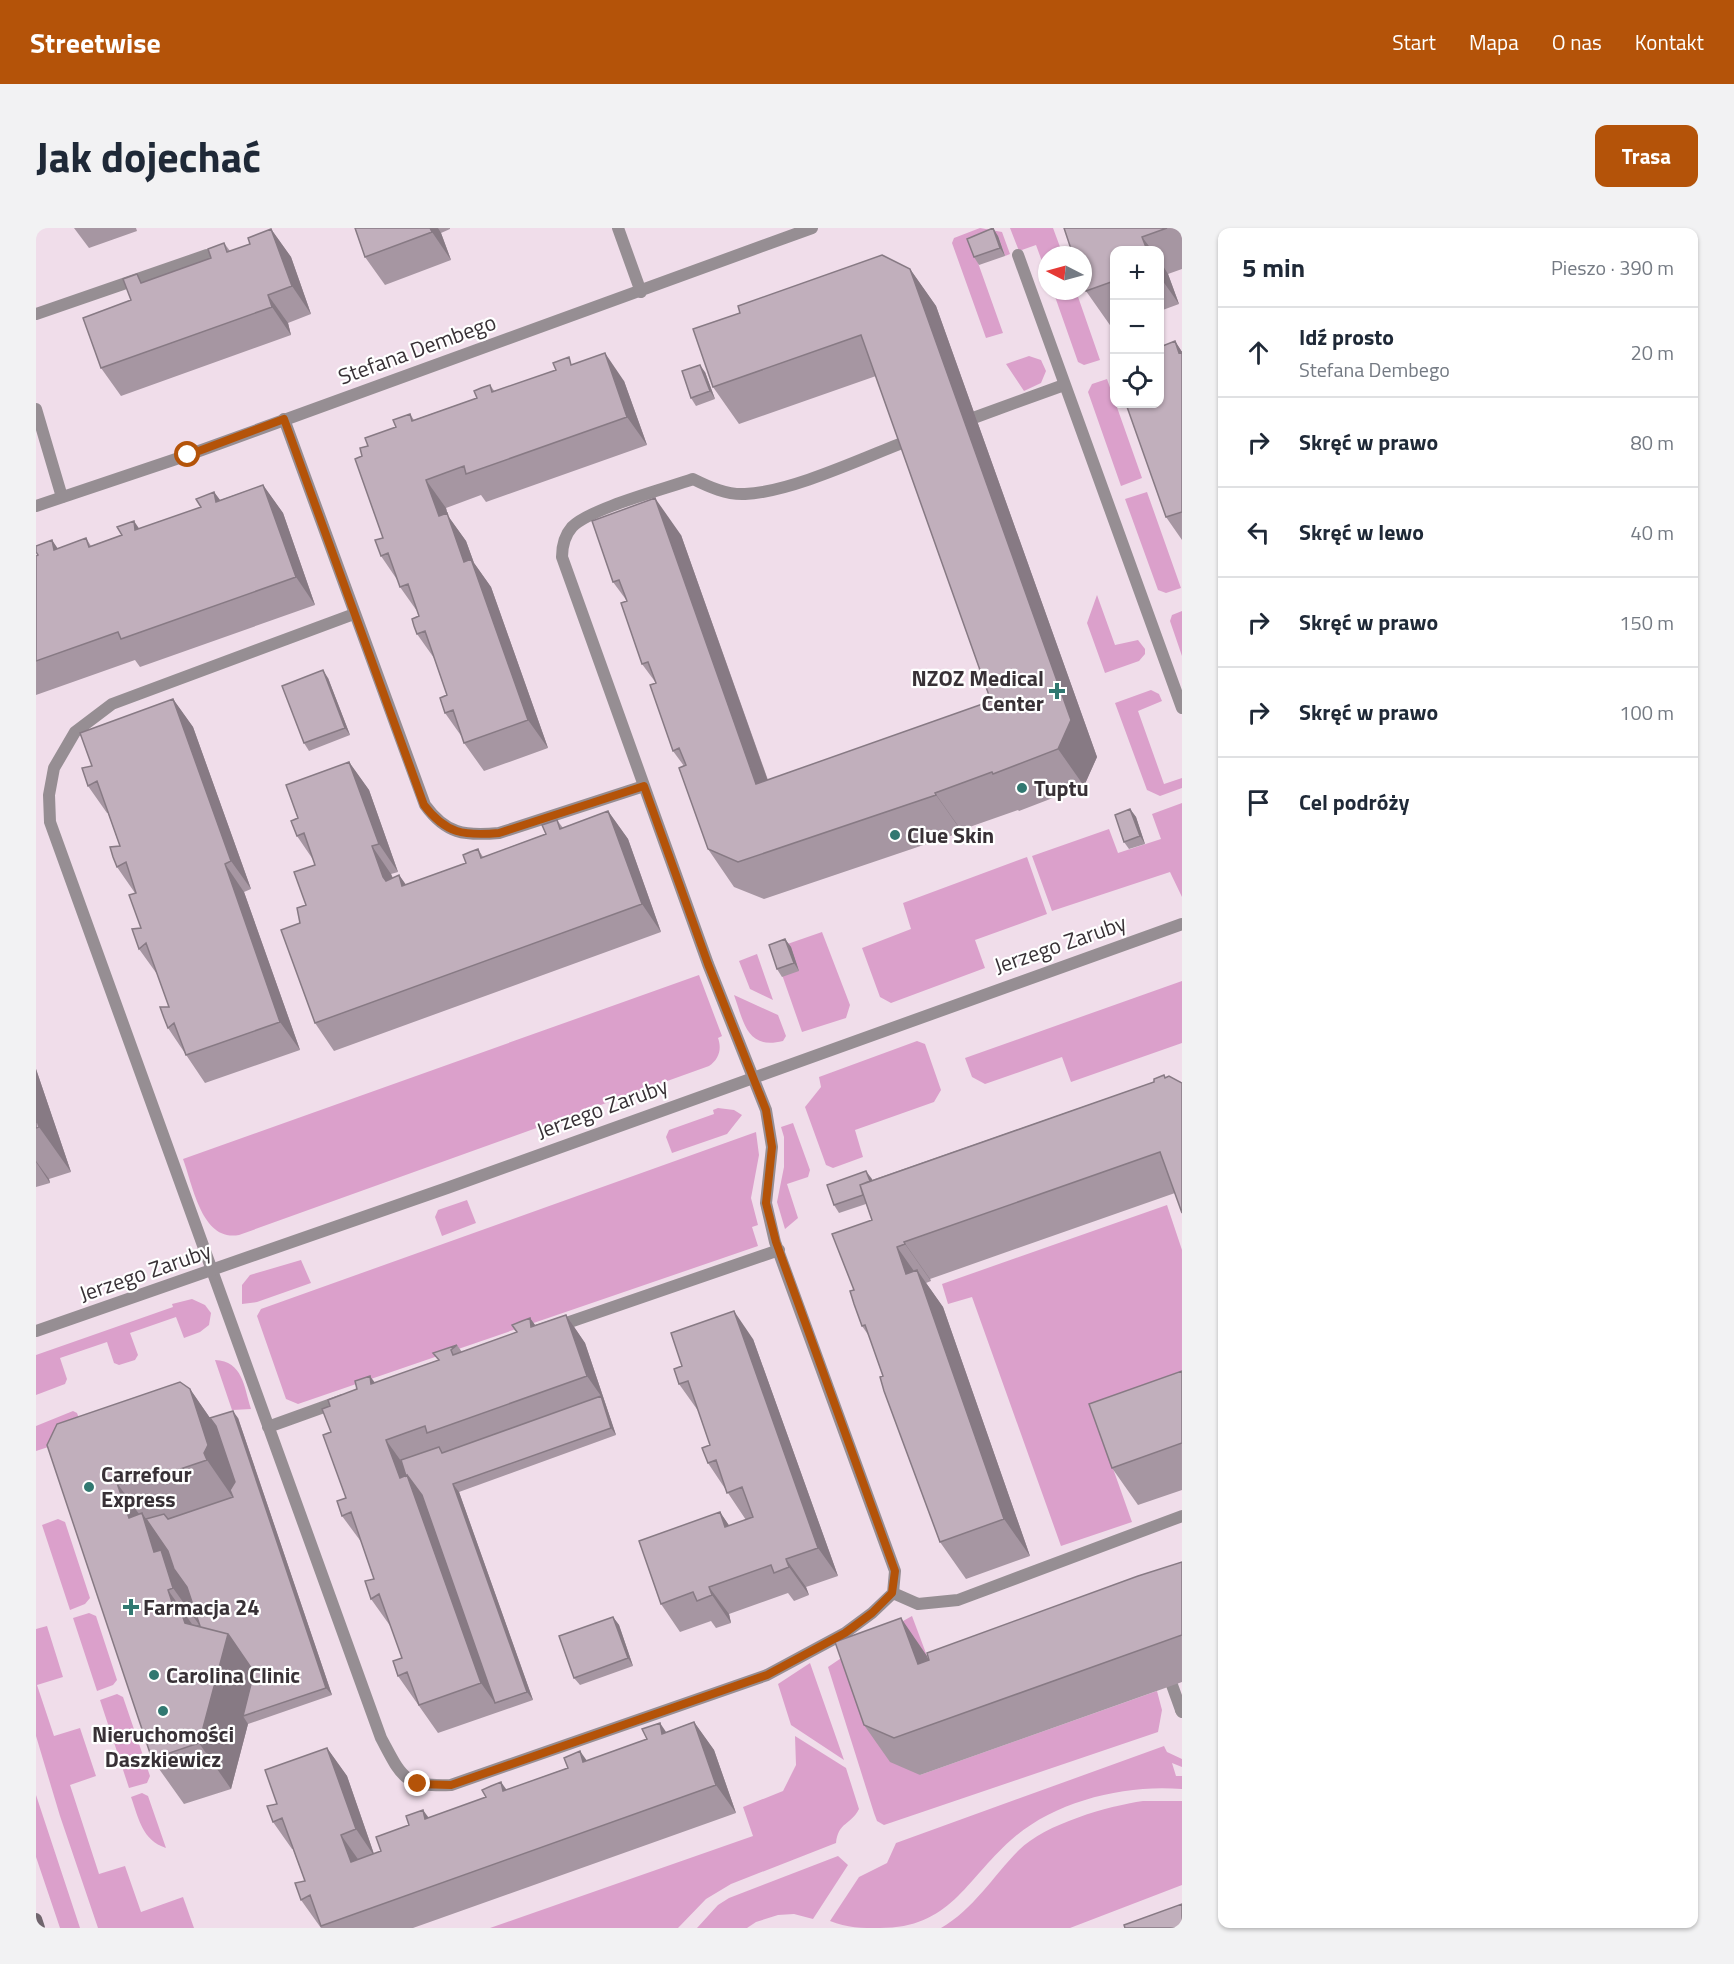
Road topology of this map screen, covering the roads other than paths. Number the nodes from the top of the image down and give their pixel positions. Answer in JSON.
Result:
{"nodes":[{"id":1,"x":618,"y":228,"type":"edge"},
{"id":2,"x":812,"y":228,"type":"edge"},
{"id":3,"x":207,"y":255,"type":"edge"},
{"id":4,"x":1018,"y":255,"type":"dead end"},
{"id":5,"x":641,"y":292,"type":"junction"},
{"id":6,"x":36,"y":314,"type":"edge"},
{"id":7,"x":1064,"y":385,"type":"junction"},
{"id":8,"x":36,"y":409,"type":"edge"},
{"id":9,"x":976,"y":417,"type":"dead end"},
{"id":10,"x":284,"y":419,"type":"junction"},
{"id":11,"x":912,"y":439,"type":"edge"},
{"id":12,"x":62,"y":497,"type":"junction"},
{"id":13,"x":36,"y":506,"type":"edge"},
{"id":14,"x":354,"y":614,"type":"junction"},
{"id":15,"x":1182,"y":708,"type":"edge"},
{"id":16,"x":644,"y":786,"type":"junction"},
{"id":17,"x":1182,"y":924,"type":"edge"},
{"id":18,"x":754,"y":1075,"type":"junction"},
{"id":19,"x":779,"y":1250,"type":"junction"},
{"id":20,"x":211,"y":1271,"type":"junction"},
{"id":21,"x":548,"y":1330,"type":"edge"},
{"id":22,"x":36,"y":1331,"type":"edge"},
{"id":23,"x":354,"y":1396,"type":"edge"},
{"id":24,"x":268,"y":1427,"type":"junction"},
{"id":25,"x":1182,"y":1516,"type":"edge"},
{"id":26,"x":892,"y":1593,"type":"junction"},
{"id":27,"x":1172,"y":1685,"type":"dead end"},
{"id":28,"x":1182,"y":1711,"type":"edge"},
{"id":29,"x":36,"y":1919,"type":"edge"},
{"id":30,"x":39,"y":1928,"type":"edge"}],
"edges":[{"from":1,"to":5,"type":"street"},
{"from":2,"to":5,"type":"street","name":"Stefana Dembego"},
{"from":3,"to":6,"type":"street"},
{"from":4,"to":7,"type":"street"},
{"from":5,"to":10,"type":"street","name":"Stefana Dembego"},
{"from":7,"to":9,"type":"street"},
{"from":7,"to":15,"type":"street"},
{"from":8,"to":12,"type":"street"},
{"from":10,"to":12,"type":"street","name":"Stefana Dembego"},
{"from":10,"to":14,"type":"street"},
{"from":11,"to":16,"type":"street"},
{"from":12,"to":13,"type":"street","name":"Stefana Dembego"},
{"from":14,"to":16,"type":"street"},
{"from":14,"to":20,"type":"street"},
{"from":16,"to":18,"type":"street"},
{"from":17,"to":18,"type":"street","name":"Jerzego Zaruby"},
{"from":18,"to":19,"type":"street"},
{"from":18,"to":20,"type":"street","name":"Jerzego Zaruby"},
{"from":19,"to":21,"type":"street"},
{"from":19,"to":26,"type":"street"},
{"from":20,"to":22,"type":"street","name":"Jerzego Zaruby"},
{"from":20,"to":24,"type":"street"},
{"from":23,"to":24,"type":"street"},
{"from":24,"to":26,"type":"street"},
{"from":25,"to":26,"type":"street"},
{"from":27,"to":28,"type":"street"},
{"from":29,"to":30,"type":"street"}]}
